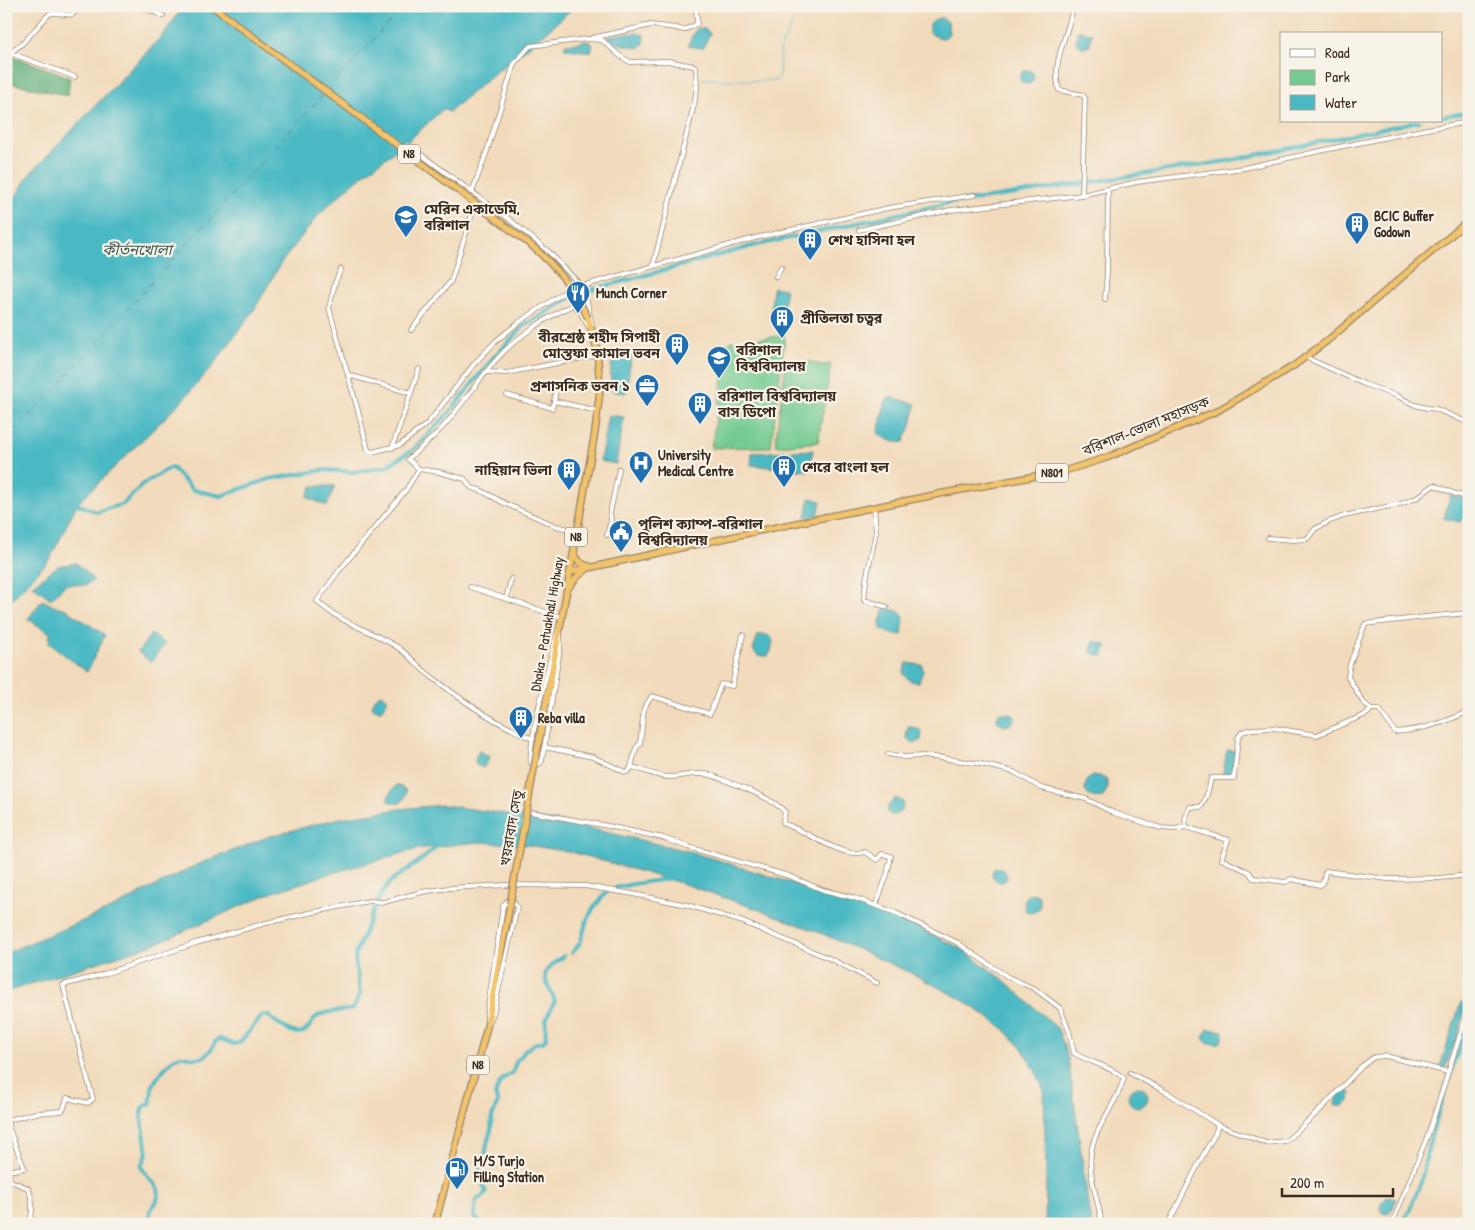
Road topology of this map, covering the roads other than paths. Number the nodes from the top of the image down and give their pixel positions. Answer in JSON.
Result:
{"nodes":[{"id":1,"x":80,"y":6,"type":"edge"},
{"id":2,"x":139,"y":6,"type":"edge"},
{"id":3,"x":212,"y":6,"type":"edge"},
{"id":4,"x":696,"y":6,"type":"edge"},
{"id":5,"x":1073,"y":6,"type":"edge"},
{"id":6,"x":163,"y":16,"type":"dead end"},
{"id":7,"x":587,"y":39,"type":"junction"},
{"id":8,"x":10,"y":53,"type":"junction"},
{"id":9,"x":6,"y":56,"type":"edge"},
{"id":10,"x":75,"y":77,"type":"dead end"},
{"id":11,"x":1469,"y":122,"type":"edge"},
{"id":12,"x":408,"y":146,"type":"dead end"},
{"id":13,"x":1108,"y":189,"type":"junction"},
{"id":14,"x":472,"y":192,"type":"junction"},
{"id":15,"x":1082,"y":192,"type":"junction"},
{"id":16,"x":975,"y":196,"type":"dead end"},
{"id":17,"x":481,"y":198,"type":"junction"},
{"id":18,"x":1469,"y":220,"type":"edge"},
{"id":19,"x":859,"y":230,"type":"dead end"},
{"id":20,"x":653,"y":266,"type":"junction"},
{"id":21,"x":781,"y":267,"type":"dead end"},
{"id":22,"x":341,"y":269,"type":"dead end"},
{"id":23,"x":776,"y":278,"type":"dead end"},
{"id":24,"x":581,"y":286,"type":"junction"},
{"id":25,"x":1105,"y":300,"type":"dead end"},
{"id":26,"x":412,"y":330,"type":"dead end"},
{"id":27,"x":593,"y":334,"type":"junction"},
{"id":28,"x":598,"y":355,"type":"junction"},
{"id":29,"x":1305,"y":358,"type":"junction"},
{"id":30,"x":419,"y":369,"type":"dead end"},
{"id":31,"x":487,"y":372,"type":"junction"},
{"id":32,"x":348,"y":375,"type":"junction"},
{"id":33,"x":557,"y":384,"type":"dead end"},
{"id":34,"x":411,"y":393,"type":"junction"},
{"id":35,"x":506,"y":395,"type":"dead end"},
{"id":36,"x":554,"y":401,"type":"junction"},
{"id":37,"x":598,"y":411,"type":"junction"},
{"id":38,"x":1469,"y":422,"type":"edge"},
{"id":39,"x":392,"y":448,"type":"junction"},
{"id":40,"x":419,"y":468,"type":"junction"},
{"id":41,"x":619,"y":469,"type":"dead end"},
{"id":42,"x":1469,"y":497,"type":"edge"},
{"id":43,"x":874,"y":507,"type":"junction"},
{"id":44,"x":577,"y":530,"type":"junction"},
{"id":45,"x":608,"y":535,"type":"dead end"},
{"id":46,"x":1268,"y":538,"type":"dead end"},
{"id":47,"x":574,"y":550,"type":"junction"},
{"id":48,"x":591,"y":567,"type":"junction"},
{"id":49,"x":570,"y":572,"type":"junction"},
{"id":50,"x":512,"y":579,"type":"dead end"},
{"id":51,"x":470,"y":588,"type":"dead end"},
{"id":52,"x":567,"y":589,"type":"junction"},
{"id":53,"x":506,"y":599,"type":"junction"},
{"id":54,"x":886,"y":607,"type":"dead end"},
{"id":55,"x":1469,"y":613,"type":"edge"},
{"id":56,"x":562,"y":617,"type":"junction"},
{"id":57,"x":560,"y":624,"type":"junction"},
{"id":58,"x":743,"y":635,"type":"dead end"},
{"id":59,"x":1371,"y":709,"type":"junction"},
{"id":60,"x":1469,"y":711,"type":"edge"},
{"id":61,"x":533,"y":739,"type":"junction"},
{"id":62,"x":544,"y":747,"type":"junction"},
{"id":63,"x":888,"y":754,"type":"dead end"},
{"id":64,"x":536,"y":757,"type":"joint"},
{"id":65,"x":631,"y":768,"type":"junction"},
{"id":66,"x":530,"y":812,"type":"dead end"},
{"id":67,"x":1186,"y":827,"type":"junction"},
{"id":68,"x":1469,"y":875,"type":"edge"},
{"id":69,"x":876,"y":905,"type":"junction"},
{"id":70,"x":877,"y":983,"type":"dead end"},
{"id":71,"x":1469,"y":1008,"type":"edge"},
{"id":72,"x":487,"y":1027,"type":"junction"},
{"id":73,"x":1448,"y":1072,"type":"junction"},
{"id":74,"x":1130,"y":1073,"type":"dead end"},
{"id":75,"x":1218,"y":1125,"type":"junction"},
{"id":76,"x":8,"y":1180,"type":"edge"},
{"id":77,"x":28,"y":1224,"type":"edge"},
{"id":78,"x":435,"y":1224,"type":"edge"},
{"id":79,"x":1100,"y":1224,"type":"edge"},
{"id":80,"x":1168,"y":1224,"type":"edge"},
{"id":81,"x":1392,"y":1224,"type":"edge"}],
"edges":[{"from":1,"to":8,"type":"street"},
{"from":2,"to":6,"type":"street"},
{"from":3,"to":27,"type":"highway","name":"Dhaka - Patuakhali Highway","number":"N8","bridge":true},
{"from":4,"to":7,"type":"street"},
{"from":5,"to":15,"type":"street"},
{"from":7,"to":14,"type":"street"},
{"from":7,"to":20,"type":"street"},
{"from":8,"to":9,"type":"street"},
{"from":8,"to":10,"type":"street"},
{"from":11,"to":13,"type":"street"},
{"from":12,"to":14,"type":"street"},
{"from":13,"to":15,"type":"street"},
{"from":13,"to":25,"type":"street"},
{"from":14,"to":17,"type":"street"},
{"from":15,"to":19,"type":"street"},
{"from":16,"to":20,"type":"street"},
{"from":17,"to":24,"type":"street"},
{"from":17,"to":26,"type":"street"},
{"from":18,"to":29,"type":"highway","name":"বরিশাল-ভোলা মহাসড়ক","number":"N801"},
{"from":20,"to":24,"type":"street"},
{"from":21,"to":23,"type":"street"},
{"from":22,"to":32,"type":"street"},
{"from":24,"to":27,"type":"street"},
{"from":24,"to":39,"type":"street"},
{"from":27,"to":28,"type":"highway","name":"Dhaka - Patuakhali Highway","number":"N8"},
{"from":27,"to":31,"type":"street"},
{"from":28,"to":31,"type":"street"},
{"from":28,"to":37,"type":"highway","name":"Dhaka - Patuakhali Highway","number":"N8"},
{"from":29,"to":38,"type":"street"},
{"from":29,"to":43,"type":"highway","name":"বরিশাল-ভোলা মহাসড়ক","number":"N801"},
{"from":30,"to":34,"type":"street"},
{"from":31,"to":40,"type":"street"},
{"from":32,"to":34,"type":"street"},
{"from":32,"to":39,"type":"street"},
{"from":33,"to":36,"type":"street"},
{"from":34,"to":39,"type":"street"},
{"from":35,"to":36,"type":"street"},
{"from":36,"to":37,"type":"street"},
{"from":37,"to":44,"type":"highway","name":"Dhaka - Patuakhali Highway","number":"N8"},
{"from":40,"to":44,"type":"street"},
{"from":40,"to":61,"type":"street"},
{"from":41,"to":45,"type":"street"},
{"from":42,"to":46,"type":"street"},
{"from":43,"to":48,"type":"highway","name":"বরিশাল-ভোলা মহাসড়ক","number":"N801"},
{"from":43,"to":54,"type":"street"},
{"from":44,"to":47,"type":"highway","name":"Dhaka - Patuakhali Highway","number":"N8"},
{"from":47,"to":48,"type":"highway"},
{"from":47,"to":49,"type":"highway","name":"Dhaka - Patuakhali Highway","number":"N8"},
{"from":48,"to":49,"type":"highway","name":"বরিশাল-ভোলা মহাসড়ক","number":"N801"},
{"from":48,"to":52,"type":"highway"},
{"from":49,"to":52,"type":"highway","name":"Dhaka - Patuakhali Highway","number":"N8"},
{"from":50,"to":53,"type":"street"},
{"from":51,"to":53,"type":"street"},
{"from":52,"to":56,"type":"highway","name":"Dhaka - Patuakhali Highway","number":"N8"},
{"from":53,"to":56,"type":"street"},
{"from":55,"to":59,"type":"street"},
{"from":56,"to":57,"type":"highway","name":"Dhaka - Patuakhali Highway","number":"N8"},
{"from":57,"to":61,"type":"street"},
{"from":57,"to":62,"type":"street"},
{"from":57,"to":64,"type":"highway","name":"Dhaka - Patuakhali Highway","number":"N8"},
{"from":58,"to":65,"type":"street"},
{"from":59,"to":60,"type":"street"},
{"from":59,"to":67,"type":"street"},
{"from":61,"to":62,"type":"street"},
{"from":62,"to":65,"type":"street"},
{"from":63,"to":67,"type":"street"},
{"from":64,"to":72,"type":"highway","name":"খয়রাবাদ সেতু","number":"N8","bridge":true},
{"from":65,"to":69,"type":"street"},
{"from":66,"to":69,"type":"street"},
{"from":67,"to":68,"type":"street"},
{"from":69,"to":79,"type":"street"},
{"from":70,"to":76,"type":"street"},
{"from":71,"to":73,"type":"street"},
{"from":72,"to":72,"type":"street"},
{"from":72,"to":78,"type":"highway","number":"N8"},
{"from":73,"to":75,"type":"street"},
{"from":73,"to":81,"type":"street"},
{"from":74,"to":75,"type":"street"},
{"from":75,"to":80,"type":"street"},
{"from":76,"to":77,"type":"street"}]}
